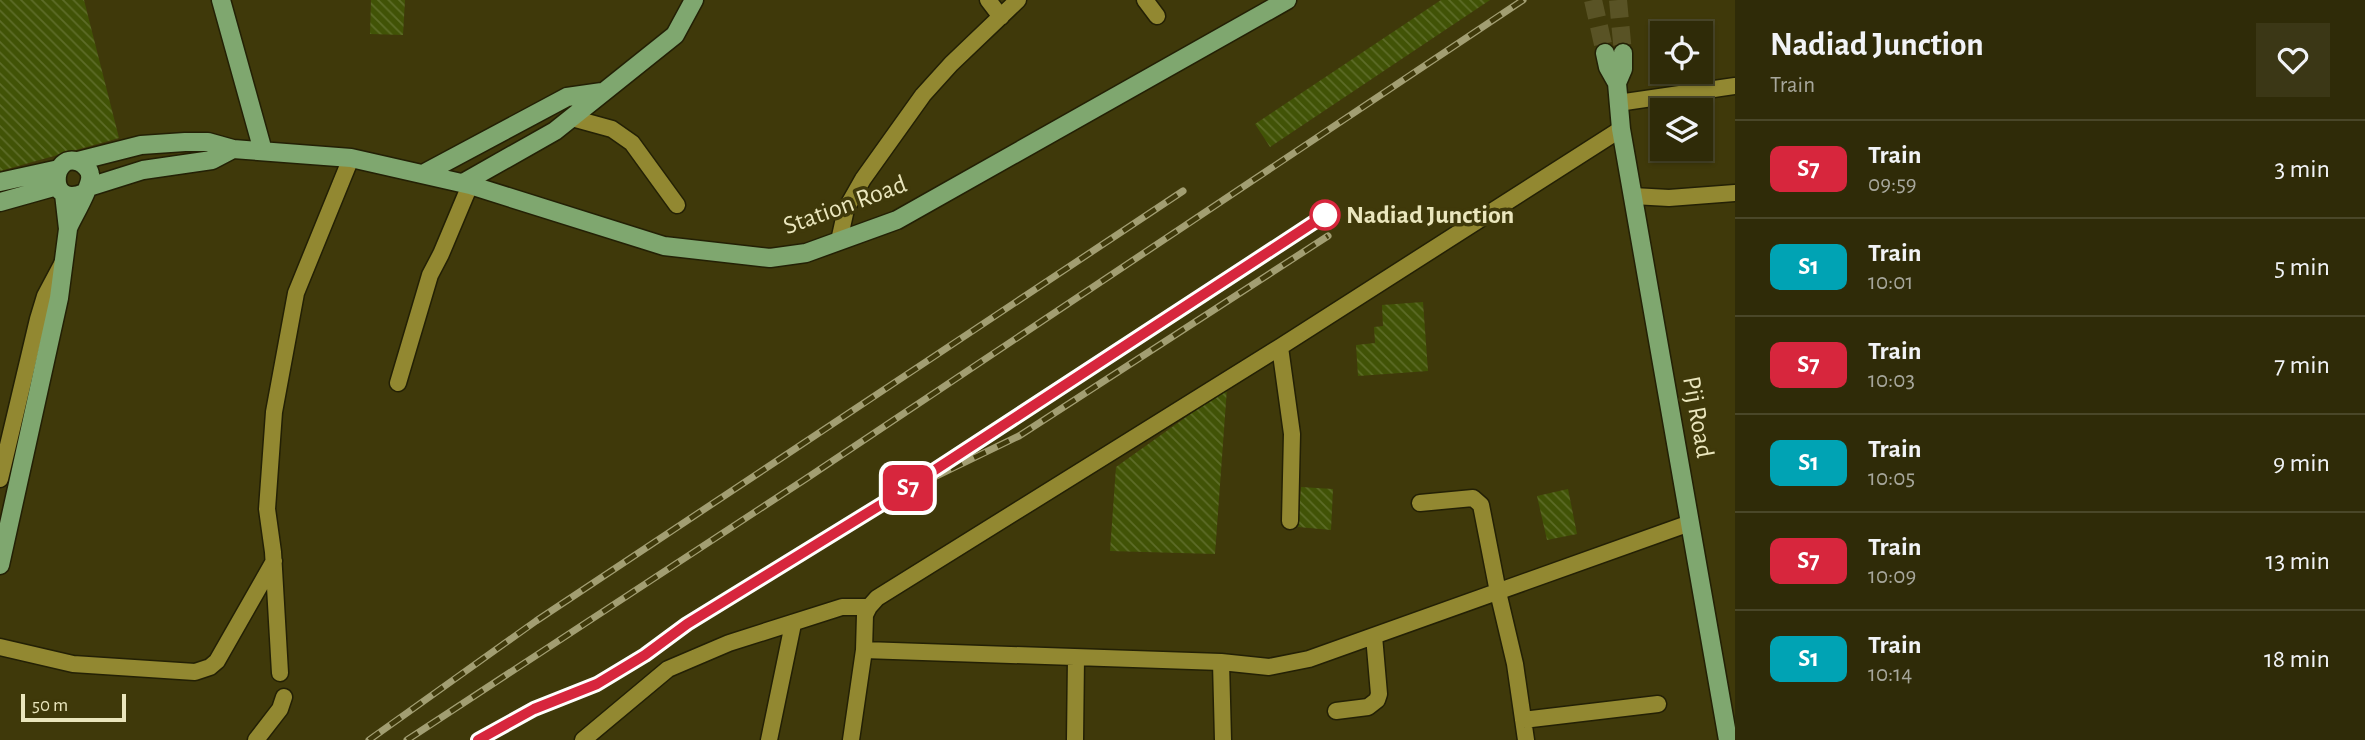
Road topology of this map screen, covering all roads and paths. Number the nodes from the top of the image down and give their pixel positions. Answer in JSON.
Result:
{"nodes":[{"id":1,"x":221,"y":0,"type":"edge"},
{"id":2,"x":694,"y":0,"type":"edge"},
{"id":3,"x":988,"y":0,"type":"edge"},
{"id":4,"x":1018,"y":0,"type":"edge"},
{"id":5,"x":1144,"y":0,"type":"edge"},
{"id":6,"x":1287,"y":0,"type":"edge"},
{"id":7,"x":1262,"y":7,"type":"edge"},
{"id":8,"x":1157,"y":16,"type":"dead end"},
{"id":9,"x":1000,"y":17,"type":"junction"},
{"id":10,"x":1614,"y":53,"type":"tunnel mouth"},
{"id":11,"x":1735,"y":86,"type":"edge"},
{"id":12,"x":605,"y":91,"type":"junction"},
{"id":13,"x":1618,"y":103,"type":"junction"},
{"id":14,"x":572,"y":118,"type":"junction"},
{"id":15,"x":1621,"y":129,"type":"junction"},
{"id":16,"x":233,"y":149,"type":"junction"},
{"id":17,"x":263,"y":151,"type":"junction"},
{"id":18,"x":351,"y":158,"type":"junction"},
{"id":19,"x":78,"y":161,"type":"junction"},
{"id":20,"x":423,"y":174,"type":"junction"},
{"id":21,"x":0,"y":182,"type":"edge"},
{"id":22,"x":60,"y":183,"type":"junction"},
{"id":23,"x":466,"y":184,"type":"junction"},
{"id":24,"x":87,"y":190,"type":"junction"},
{"id":25,"x":1735,"y":193,"type":"edge"},
{"id":26,"x":1633,"y":196,"type":"junction"},
{"id":27,"x":0,"y":202,"type":"edge"},
{"id":28,"x":677,"y":205,"type":"dead end"},
{"id":29,"x":68,"y":229,"type":"junction"},
{"id":30,"x":839,"y":241,"type":"junction"},
{"id":31,"x":63,"y":262,"type":"junction"},
{"id":32,"x":1280,"y":346,"type":"junction"},
{"id":33,"x":398,"y":383,"type":"dead end"},
{"id":34,"x":0,"y":479,"type":"edge"},
{"id":35,"x":1420,"y":503,"type":"dead end"},
{"id":36,"x":1290,"y":521,"type":"dead end"},
{"id":37,"x":1690,"y":523,"type":"junction"},
{"id":38,"x":274,"y":561,"type":"junction"},
{"id":39,"x":0,"y":565,"type":"edge"},
{"id":40,"x":1498,"y":592,"type":"junction"},
{"id":41,"x":869,"y":607,"type":"junction"},
{"id":42,"x":793,"y":624,"type":"junction"},
{"id":43,"x":1374,"y":636,"type":"junction"},
{"id":44,"x":0,"y":647,"type":"edge"},
{"id":45,"x":864,"y":650,"type":"junction"},
{"id":46,"x":1076,"y":658,"type":"junction"},
{"id":47,"x":1222,"y":662,"type":"junction"},
{"id":48,"x":280,"y":673,"type":"dead end"},
{"id":49,"x":284,"y":697,"type":"dead end"},
{"id":50,"x":1658,"y":704,"type":"dead end"},
{"id":51,"x":1336,"y":711,"type":"dead end"},
{"id":52,"x":1523,"y":720,"type":"junction"},
{"id":53,"x":256,"y":740,"type":"edge"},
{"id":54,"x":583,"y":740,"type":"edge"},
{"id":55,"x":769,"y":740,"type":"edge"},
{"id":56,"x":851,"y":740,"type":"edge"},
{"id":57,"x":1075,"y":740,"type":"edge"},
{"id":58,"x":1223,"y":740,"type":"edge"},
{"id":59,"x":1526,"y":740,"type":"edge"},
{"id":60,"x":1728,"y":740,"type":"edge"}],
"edges":[{"from":1,"to":17,"type":"main road"},
{"from":2,"to":12,"type":"main road"},
{"from":3,"to":9,"type":"street"},
{"from":4,"to":9,"type":"street"},
{"from":5,"to":8,"type":"street"},
{"from":6,"to":7,"type":"main road","name":"Station Road"},
{"from":7,"to":30,"type":"main road","name":"Station Road"},
{"from":9,"to":30,"type":"street"},
{"from":10,"to":13,"type":"main road","name":"Pij Road"},
{"from":11,"to":13,"type":"street"},
{"from":12,"to":14,"type":"main road"},
{"from":12,"to":20,"type":"main road"},
{"from":13,"to":15,"type":"main road","name":"Pij Road"},
{"from":14,"to":23,"type":"main road"},
{"from":14,"to":28,"type":"street"},
{"from":15,"to":26,"type":"main road","name":"Pij Road"},
{"from":15,"to":32,"type":"street"},
{"from":16,"to":17,"type":"main road","name":"Station Road"},
{"from":16,"to":19,"type":"main road","name":"Station Road"},
{"from":16,"to":24,"type":"main road"},
{"from":17,"to":18,"type":"main road","name":"Station Road"},
{"from":18,"to":20,"type":"main road","name":"Station Road"},
{"from":18,"to":38,"type":"street"},
{"from":19,"to":22,"type":"main road"},
{"from":19,"to":24,"type":"main road"},
{"from":20,"to":23,"type":"main road","name":"Station Road"},
{"from":21,"to":22,"type":"main road"},
{"from":22,"to":24,"type":"main road"},
{"from":22,"to":27,"type":"main road"},
{"from":22,"to":29,"type":"main road"},
{"from":23,"to":30,"type":"main road","name":"Station Road"},
{"from":23,"to":33,"type":"street"},
{"from":24,"to":29,"type":"main road"},
{"from":25,"to":26,"type":"street"},
{"from":26,"to":37,"type":"main road","name":"Pij Road"},
{"from":29,"to":31,"type":"main road"},
{"from":31,"to":34,"type":"street"},
{"from":31,"to":39,"type":"main road"},
{"from":32,"to":36,"type":"street"},
{"from":32,"to":41,"type":"street"},
{"from":35,"to":40,"type":"street"},
{"from":37,"to":40,"type":"street"},
{"from":37,"to":60,"type":"main road","name":"Pij Road"},
{"from":38,"to":44,"type":"street"},
{"from":38,"to":48,"type":"street"},
{"from":40,"to":43,"type":"street"},
{"from":40,"to":52,"type":"street"},
{"from":41,"to":42,"type":"street"},
{"from":41,"to":45,"type":"street"},
{"from":42,"to":54,"type":"street"},
{"from":42,"to":55,"type":"street"},
{"from":43,"to":47,"type":"street"},
{"from":43,"to":51,"type":"street"},
{"from":45,"to":46,"type":"street"},
{"from":45,"to":56,"type":"street"},
{"from":46,"to":47,"type":"street"},
{"from":46,"to":57,"type":"street"},
{"from":47,"to":58,"type":"street"},
{"from":49,"to":53,"type":"street"},
{"from":50,"to":52,"type":"street"},
{"from":52,"to":59,"type":"street"}]}
